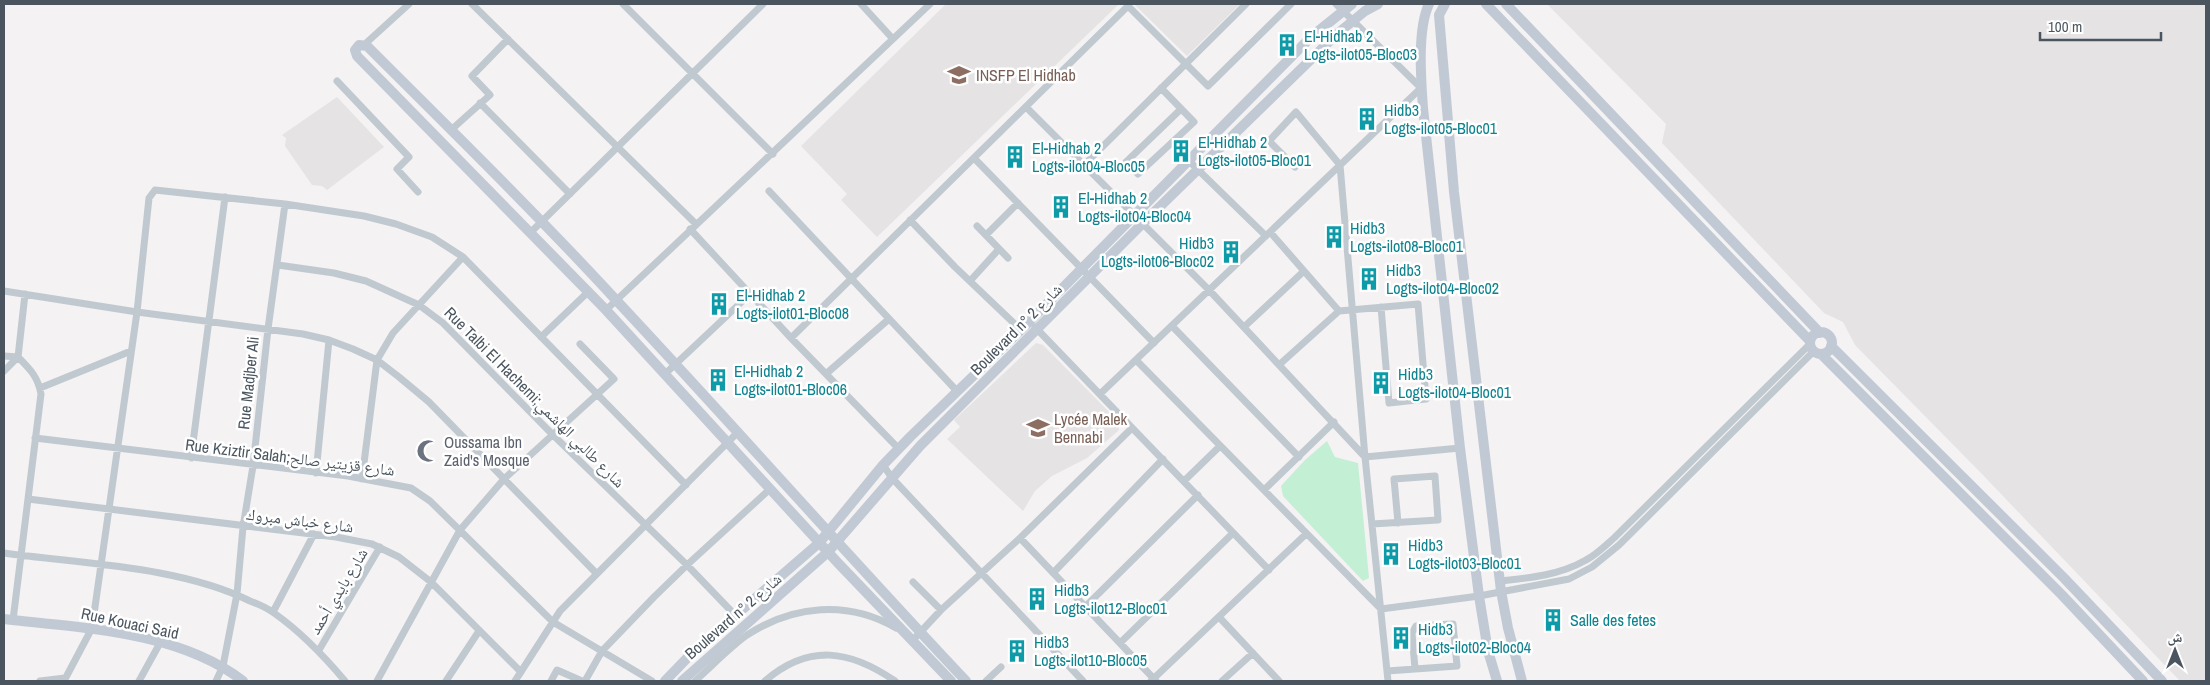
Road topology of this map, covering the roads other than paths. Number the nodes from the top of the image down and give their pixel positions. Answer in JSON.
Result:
{"nodes":[{"id":1,"x":409,"y":4,"type":"edge"},
{"id":2,"x":472,"y":4,"type":"edge"},
{"id":3,"x":623,"y":4,"type":"edge"},
{"id":4,"x":763,"y":4,"type":"edge"},
{"id":5,"x":861,"y":4,"type":"edge"},
{"id":6,"x":930,"y":4,"type":"edge"},
{"id":7,"x":1246,"y":4,"type":"edge"},
{"id":8,"x":1291,"y":4,"type":"edge"},
{"id":9,"x":1352,"y":4,"type":"edge"},
{"id":10,"x":1378,"y":4,"type":"edge"},
{"id":11,"x":1429,"y":4,"type":"edge"},
{"id":12,"x":1445,"y":4,"type":"edge"},
{"id":13,"x":1486,"y":4,"type":"edge"},
{"id":14,"x":1506,"y":4,"type":"edge"},
{"id":15,"x":1339,"y":7,"type":"edge"},
{"id":16,"x":1353,"y":20,"type":"junction"},
{"id":17,"x":508,"y":39,"type":"junction"},
{"id":18,"x":893,"y":39,"type":"junction"},
{"id":19,"x":365,"y":44,"type":"junction"},
{"id":20,"x":1185,"y":63,"type":"junction"},
{"id":21,"x":693,"y":73,"type":"junction"},
{"id":22,"x":337,"y":81,"type":"dead end"},
{"id":23,"x":1161,"y":88,"type":"junction"},
{"id":24,"x":1422,"y":88,"type":"junction"},
{"id":25,"x":480,"y":104,"type":"junction"},
{"id":26,"x":1026,"y":107,"type":"junction"},
{"id":27,"x":1181,"y":109,"type":"junction"},
{"id":28,"x":451,"y":130,"type":"junction"},
{"id":29,"x":462,"y":141,"type":"junction"},
{"id":30,"x":618,"y":147,"type":"junction"},
{"id":31,"x":452,"y":152,"type":"junction"},
{"id":32,"x":773,"y":154,"type":"junction"},
{"id":33,"x":974,"y":158,"type":"junction"},
{"id":34,"x":1188,"y":160,"type":"junction"},
{"id":35,"x":1084,"y":164,"type":"junction"},
{"id":36,"x":1340,"y":165,"type":"junction"},
{"id":37,"x":1295,"y":166,"type":"dead end"},
{"id":38,"x":1198,"y":168,"type":"junction"},
{"id":39,"x":768,"y":191,"type":"dead end"},
{"id":40,"x":418,"y":192,"type":"dead end"},
{"id":41,"x":570,"y":194,"type":"junction"},
{"id":42,"x":225,"y":197,"type":"junction"},
{"id":43,"x":1018,"y":203,"type":"junction"},
{"id":44,"x":285,"y":204,"type":"junction"},
{"id":45,"x":1135,"y":214,"type":"junction"},
{"id":46,"x":910,"y":220,"type":"junction"},
{"id":47,"x":542,"y":222,"type":"junction"},
{"id":48,"x":1143,"y":222,"type":"junction"},
{"id":49,"x":977,"y":226,"type":"dead end"},
{"id":50,"x":693,"y":227,"type":"junction"},
{"id":51,"x":531,"y":232,"type":"junction"},
{"id":52,"x":1268,"y":234,"type":"junction"},
{"id":53,"x":986,"y":235,"type":"junction"},
{"id":54,"x":999,"y":249,"type":"junction"},
{"id":55,"x":463,"y":257,"type":"junction"},
{"id":56,"x":1008,"y":258,"type":"dead end"},
{"id":57,"x":278,"y":265,"type":"junction"},
{"id":58,"x":1081,"y":268,"type":"junction"},
{"id":59,"x":1304,"y":271,"type":"junction"},
{"id":60,"x":1089,"y":276,"type":"junction"},
{"id":61,"x":851,"y":279,"type":"junction"},
{"id":62,"x":970,"y":281,"type":"junction"},
{"id":63,"x":1209,"y":290,"type":"junction"},
{"id":64,"x":4,"y":291,"type":"edge"},
{"id":65,"x":588,"y":292,"type":"junction"},
{"id":66,"x":25,"y":294,"type":"junction"},
{"id":67,"x":750,"y":294,"type":"junction"},
{"id":68,"x":616,"y":299,"type":"junction"},
{"id":69,"x":419,"y":305,"type":"junction"},
{"id":70,"x":1381,"y":307,"type":"junction"},
{"id":71,"x":606,"y":310,"type":"junction"},
{"id":72,"x":1353,"y":310,"type":"junction"},
{"id":73,"x":1339,"y":311,"type":"junction"},
{"id":74,"x":137,"y":312,"type":"junction"},
{"id":75,"x":889,"y":319,"type":"junction"},
{"id":76,"x":208,"y":320,"type":"junction"},
{"id":77,"x":1029,"y":320,"type":"junction"},
{"id":78,"x":1172,"y":326,"type":"junction"},
{"id":79,"x":1244,"y":327,"type":"junction"},
{"id":80,"x":268,"y":329,"type":"junction"},
{"id":81,"x":1021,"y":330,"type":"junction"},
{"id":82,"x":1038,"y":330,"type":"junction"},
{"id":83,"x":1820,"y":332,"type":"junction"},
{"id":84,"x":541,"y":336,"type":"junction"},
{"id":85,"x":791,"y":338,"type":"junction"},
{"id":86,"x":329,"y":340,"type":"junction"},
{"id":87,"x":1154,"y":343,"type":"junction"},
{"id":88,"x":580,"y":344,"type":"dead end"},
{"id":89,"x":1831,"y":346,"type":"junction"},
{"id":90,"x":1814,"y":347,"type":"junction"},
{"id":91,"x":131,"y":351,"type":"junction"},
{"id":92,"x":4,"y":356,"type":"edge"},
{"id":93,"x":18,"y":357,"type":"junction"},
{"id":94,"x":377,"y":360,"type":"junction"},
{"id":95,"x":1136,"y":360,"type":"junction"},
{"id":96,"x":1280,"y":364,"type":"junction"},
{"id":97,"x":675,"y":365,"type":"junction"},
{"id":98,"x":4,"y":371,"type":"edge"},
{"id":99,"x":827,"y":373,"type":"junction"},
{"id":100,"x":665,"y":374,"type":"junction"},
{"id":101,"x":40,"y":388,"type":"junction"},
{"id":102,"x":956,"y":390,"type":"junction"},
{"id":103,"x":597,"y":394,"type":"junction"},
{"id":104,"x":1100,"y":394,"type":"junction"},
{"id":105,"x":1334,"y":422,"type":"junction"},
{"id":106,"x":1132,"y":428,"type":"junction"},
{"id":107,"x":737,"y":433,"type":"junction"},
{"id":108,"x":553,"y":435,"type":"junction"},
{"id":109,"x":35,"y":438,"type":"junction"},
{"id":110,"x":728,"y":442,"type":"junction"},
{"id":111,"x":1220,"y":446,"type":"junction"},
{"id":112,"x":117,"y":448,"type":"junction"},
{"id":113,"x":1460,"y":448,"type":"junction"},
{"id":114,"x":899,"y":449,"type":"junction"},
{"id":115,"x":1299,"y":456,"type":"junction"},
{"id":116,"x":1365,"y":456,"type":"junction"},
{"id":117,"x":191,"y":458,"type":"junction"},
{"id":118,"x":1163,"y":459,"type":"junction"},
{"id":119,"x":253,"y":466,"type":"junction"},
{"id":120,"x":883,"y":466,"type":"junction"},
{"id":121,"x":316,"y":473,"type":"junction"},
{"id":122,"x":892,"y":478,"type":"junction"},
{"id":123,"x":362,"y":479,"type":"junction"},
{"id":124,"x":504,"y":479,"type":"junction"},
{"id":125,"x":1184,"y":481,"type":"junction"},
{"id":126,"x":686,"y":485,"type":"junction"},
{"id":127,"x":770,"y":489,"type":"junction"},
{"id":128,"x":1264,"y":490,"type":"junction"},
{"id":129,"x":1198,"y":495,"type":"junction"},
{"id":130,"x":28,"y":499,"type":"junction"},
{"id":131,"x":108,"y":509,"type":"junction"},
{"id":132,"x":1398,"y":522,"type":"junction"},
{"id":133,"x":1372,"y":524,"type":"junction"},
{"id":134,"x":243,"y":526,"type":"junction"},
{"id":135,"x":647,"y":526,"type":"junction"},
{"id":136,"x":460,"y":530,"type":"junction"},
{"id":137,"x":1234,"y":533,"type":"junction"},
{"id":138,"x":314,"y":534,"type":"junction"},
{"id":139,"x":828,"y":534,"type":"junction"},
{"id":140,"x":1306,"y":534,"type":"junction"},
{"id":141,"x":1020,"y":538,"type":"junction"},
{"id":142,"x":819,"y":542,"type":"junction"},
{"id":143,"x":836,"y":543,"type":"junction"},
{"id":144,"x":380,"y":547,"type":"junction"},
{"id":145,"x":828,"y":552,"type":"junction"},
{"id":146,"x":4,"y":553,"type":"edge"},
{"id":147,"x":20,"y":555,"type":"junction"},
{"id":148,"x":838,"y":563,"type":"junction"},
{"id":149,"x":817,"y":564,"type":"junction"},
{"id":150,"x":101,"y":565,"type":"junction"},
{"id":151,"x":687,"y":565,"type":"junction"},
{"id":152,"x":1269,"y":570,"type":"junction"},
{"id":153,"x":596,"y":573,"type":"junction"},
{"id":154,"x":981,"y":573,"type":"junction"},
{"id":155,"x":1053,"y":573,"type":"junction"},
{"id":156,"x":431,"y":582,"type":"junction"},
{"id":157,"x":913,"y":582,"type":"dead end"},
{"id":158,"x":1501,"y":586,"type":"junction"},
{"id":159,"x":238,"y":594,"type":"junction"},
{"id":160,"x":1479,"y":596,"type":"junction"},
{"id":161,"x":1085,"y":607,"type":"junction"},
{"id":162,"x":1381,"y":609,"type":"junction"},
{"id":163,"x":941,"y":610,"type":"junction"},
{"id":164,"x":273,"y":612,"type":"junction"},
{"id":165,"x":735,"y":615,"type":"junction"},
{"id":166,"x":1219,"y":617,"type":"junction"},
{"id":167,"x":8,"y":620,"type":"edge"},
{"id":168,"x":553,"y":622,"type":"junction"},
{"id":169,"x":92,"y":628,"type":"junction"},
{"id":170,"x":479,"y":631,"type":"junction"},
{"id":171,"x":913,"y":636,"type":"junction"},
{"id":172,"x":160,"y":643,"type":"junction"},
{"id":173,"x":1120,"y":643,"type":"junction"},
{"id":174,"x":319,"y":650,"type":"junction"},
{"id":175,"x":1488,"y":651,"type":"junction"},
{"id":176,"x":602,"y":652,"type":"junction"},
{"id":177,"x":1253,"y":653,"type":"junction"},
{"id":178,"x":223,"y":666,"type":"junction"},
{"id":179,"x":1000,"y":667,"type":"dead end"},
{"id":180,"x":1415,"y":669,"type":"junction"},
{"id":181,"x":1387,"y":671,"type":"junction"},
{"id":182,"x":520,"y":672,"type":"junction"},
{"id":183,"x":65,"y":680,"type":"edge"},
{"id":184,"x":1154,"y":680,"type":"edge"},
{"id":185,"x":40,"y":681,"type":"edge"},
{"id":186,"x":139,"y":681,"type":"edge"},
{"id":187,"x":216,"y":681,"type":"edge"},
{"id":188,"x":243,"y":681,"type":"edge"},
{"id":189,"x":345,"y":681,"type":"edge"},
{"id":190,"x":377,"y":681,"type":"edge"},
{"id":191,"x":446,"y":681,"type":"edge"},
{"id":192,"x":515,"y":681,"type":"edge"},
{"id":193,"x":551,"y":681,"type":"edge"},
{"id":194,"x":583,"y":681,"type":"edge"},
{"id":195,"x":652,"y":681,"type":"edge"},
{"id":196,"x":665,"y":681,"type":"edge"},
{"id":197,"x":682,"y":681,"type":"edge"},
{"id":198,"x":695,"y":681,"type":"edge"},
{"id":199,"x":765,"y":681,"type":"edge"},
{"id":200,"x":895,"y":681,"type":"edge"},
{"id":201,"x":951,"y":681,"type":"edge"},
{"id":202,"x":966,"y":681,"type":"edge"},
{"id":203,"x":986,"y":681,"type":"edge"},
{"id":204,"x":1082,"y":681,"type":"edge"},
{"id":205,"x":1222,"y":681,"type":"edge"},
{"id":206,"x":1279,"y":681,"type":"edge"},
{"id":207,"x":1388,"y":681,"type":"edge"},
{"id":208,"x":1491,"y":681,"type":"edge"},
{"id":209,"x":1497,"y":681,"type":"edge"},
{"id":210,"x":1522,"y":681,"type":"edge"},
{"id":211,"x":2143,"y":681,"type":"edge"},
{"id":212,"x":2162,"y":681,"type":"edge"}],
"edges":[{"from":1,"to":19,"type":"street"},
{"from":2,"to":17,"type":"street"},
{"from":3,"to":21,"type":"street"},
{"from":4,"to":21,"type":"street"},
{"from":5,"to":18,"type":"street"},
{"from":6,"to":18,"type":"street"},
{"from":7,"to":20,"type":"street"},
{"from":8,"to":20,"type":"street"},
{"from":9,"to":15,"type":"main road","name":"Boulevard n° شارع 2"},
{"from":10,"to":16,"type":"main road","name":"Boulevard n° شارع 2"},
{"from":11,"to":24,"type":"main road"},
{"from":12,"to":158,"type":"main road"},
{"from":13,"to":90,"type":"main road"},
{"from":14,"to":83,"type":"main road"},
{"from":15,"to":16,"type":"street"},
{"from":15,"to":34,"type":"main road","name":"Boulevard n° شارع 2"},
{"from":16,"to":24,"type":"street"},
{"from":16,"to":38,"type":"main road","name":"Boulevard n° شارع 2"},
{"from":17,"to":25,"type":"street"},
{"from":17,"to":30,"type":"street"},
{"from":18,"to":32,"type":"street"},
{"from":19,"to":28,"type":"main road"},
{"from":19,"to":31,"type":"main road"},
{"from":20,"to":23,"type":"street"},
{"from":20,"to":26,"type":"street"},
{"from":21,"to":30,"type":"street"},
{"from":21,"to":32,"type":"street"},
{"from":22,"to":40,"type":"street"},
{"from":23,"to":27,"type":"street"},
{"from":23,"to":35,"type":"street"},
{"from":24,"to":36,"type":"street"},
{"from":24,"to":113,"type":"main road"},
{"from":25,"to":28,"type":"street"},
{"from":25,"to":41,"type":"street"},
{"from":26,"to":33,"type":"street"},
{"from":26,"to":35,"type":"street"},
{"from":27,"to":27,"type":"street"},
{"from":28,"to":29,"type":"main road"},
{"from":29,"to":31,"type":"main road"},
{"from":29,"to":47,"type":"main road"},
{"from":30,"to":41,"type":"street"},
{"from":30,"to":50,"type":"street"},
{"from":31,"to":51,"type":"main road"},
{"from":32,"to":50,"type":"street"},
{"from":33,"to":43,"type":"street"},
{"from":33,"to":46,"type":"street"},
{"from":34,"to":38,"type":"street"},
{"from":34,"to":45,"type":"main road","name":"Boulevard n° شارع 2"},
{"from":35,"to":45,"type":"street"},
{"from":36,"to":37,"type":"street"},
{"from":36,"to":52,"type":"street"},
{"from":36,"to":72,"type":"street"},
{"from":38,"to":48,"type":"main road","name":"Boulevard n° شارع 2"},
{"from":38,"to":52,"type":"street"},
{"from":39,"to":61,"type":"street"},
{"from":41,"to":47,"type":"street"},
{"from":42,"to":44,"type":"street"},
{"from":42,"to":74,"type":"street"},
{"from":42,"to":76,"type":"street"},
{"from":43,"to":53,"type":"street"},
{"from":43,"to":58,"type":"street"},
{"from":44,"to":55,"type":"street"},
{"from":44,"to":57,"type":"street","name":"Rue Madjber Ali"},
{"from":45,"to":48,"type":"street"},
{"from":45,"to":58,"type":"main road","name":"Boulevard n° شارع 2"},
{"from":46,"to":61,"type":"street"},
{"from":46,"to":62,"type":"street"},
{"from":47,"to":51,"type":"street"},
{"from":47,"to":68,"type":"main road"},
{"from":48,"to":60,"type":"main road","name":"Boulevard n° شارع 2"},
{"from":48,"to":63,"type":"street"},
{"from":49,"to":53,"type":"street"},
{"from":50,"to":67,"type":"street"},
{"from":50,"to":68,"type":"street"},
{"from":51,"to":65,"type":"main road"},
{"from":52,"to":59,"type":"street"},
{"from":52,"to":63,"type":"street"},
{"from":53,"to":54,"type":"street"},
{"from":54,"to":56,"type":"street"},
{"from":54,"to":62,"type":"street"},
{"from":55,"to":69,"type":"street"},
{"from":55,"to":84,"type":"street"},
{"from":57,"to":69,"type":"street","name":"Rue Talbi El Hachemi;شارع طالبي الهاشمي"},
{"from":57,"to":80,"type":"street","name":"Rue Madjber Ali"},
{"from":58,"to":60,"type":"street"},
{"from":58,"to":77,"type":"main road","name":"Boulevard n° شارع 2"},
{"from":59,"to":73,"type":"street"},
{"from":59,"to":79,"type":"street"},
{"from":60,"to":82,"type":"main road","name":"Boulevard n° شارع 2"},
{"from":60,"to":87,"type":"street"},
{"from":61,"to":75,"type":"street"},
{"from":61,"to":85,"type":"street"},
{"from":62,"to":81,"type":"street"},
{"from":63,"to":78,"type":"street"},
{"from":63,"to":79,"type":"street"},
{"from":64,"to":66,"type":"street"},
{"from":65,"to":71,"type":"main road"},
{"from":65,"to":84,"type":"street"},
{"from":66,"to":74,"type":"street"},
{"from":66,"to":93,"type":"street"},
{"from":67,"to":85,"type":"street"},
{"from":67,"to":97,"type":"street"},
{"from":68,"to":71,"type":"street"},
{"from":68,"to":97,"type":"main road"},
{"from":69,"to":94,"type":"street"},
{"from":69,"to":108,"type":"street","name":"Rue Talbi El Hachemi;شارع طالبي الهاشمي"},
{"from":70,"to":70,"type":"street"},
{"from":70,"to":72,"type":"street"},
{"from":71,"to":100,"type":"main road"},
{"from":72,"to":73,"type":"street"},
{"from":72,"to":116,"type":"street"},
{"from":73,"to":96,"type":"street"},
{"from":74,"to":76,"type":"street"},
{"from":74,"to":91,"type":"street"},
{"from":75,"to":99,"type":"street"},
{"from":75,"to":102,"type":"street"},
{"from":76,"to":80,"type":"street"},
{"from":76,"to":117,"type":"street"},
{"from":77,"to":81,"type":"main road","name":"Boulevard n° شارع 2"},
{"from":77,"to":82,"type":"street"},
{"from":78,"to":87,"type":"street"},
{"from":78,"to":115,"type":"street"},
{"from":79,"to":96,"type":"street"},
{"from":80,"to":86,"type":"street"},
{"from":80,"to":119,"type":"street","name":"Rue Madjber Ali"},
{"from":81,"to":102,"type":"main road","name":"Boulevard n° شارع 2"},
{"from":82,"to":104,"type":"street"},
{"from":82,"to":122,"type":"main road","name":"Boulevard n° شارع 2"},
{"from":83,"to":89,"type":"main road"},
{"from":83,"to":90,"type":"main road"},
{"from":84,"to":103,"type":"street"},
{"from":85,"to":99,"type":"street"},
{"from":86,"to":94,"type":"street"},
{"from":86,"to":121,"type":"street"},
{"from":87,"to":95,"type":"street"},
{"from":88,"to":103,"type":"street"},
{"from":89,"to":90,"type":"main road"},
{"from":89,"to":212,"type":"main road"},
{"from":90,"to":158,"type":"street"},
{"from":90,"to":211,"type":"main road"},
{"from":91,"to":101,"type":"street"},
{"from":91,"to":112,"type":"street"},
{"from":92,"to":93,"type":"street"},
{"from":93,"to":98,"type":"street"},
{"from":93,"to":101,"type":"street"},
{"from":94,"to":123,"type":"street"},
{"from":94,"to":124,"type":"street"},
{"from":95,"to":104,"type":"street"},
{"from":95,"to":111,"type":"street"},
{"from":96,"to":105,"type":"street"},
{"from":97,"to":100,"type":"street"},
{"from":97,"to":107,"type":"main road"},
{"from":99,"to":114,"type":"street"},
{"from":100,"to":110,"type":"main road"},
{"from":101,"to":109,"type":"street"},
{"from":102,"to":114,"type":"main road","name":"Boulevard n° شارع 2"},
{"from":103,"to":108,"type":"street"},
{"from":103,"to":126,"type":"street"},
{"from":104,"to":106,"type":"street"},
{"from":105,"to":115,"type":"street"},
{"from":105,"to":116,"type":"street"},
{"from":106,"to":118,"type":"street"},
{"from":106,"to":141,"type":"street"},
{"from":107,"to":110,"type":"street"},
{"from":107,"to":139,"type":"main road"},
{"from":108,"to":124,"type":"street"},
{"from":108,"to":135,"type":"street","name":"Rue Talbi El Hachemi;شارع طالبي الهاشمي"},
{"from":109,"to":112,"type":"street","name":"Rue Kziztir Salah;شارع قزيتير صالح"},
{"from":109,"to":130,"type":"street"},
{"from":110,"to":126,"type":"street"},
{"from":110,"to":127,"type":"main road"},
{"from":111,"to":125,"type":"street"},
{"from":111,"to":128,"type":"street"},
{"from":112,"to":117,"type":"street","name":"Rue Kziztir Salah;شارع قزيتير صالح"},
{"from":112,"to":131,"type":"street"},
{"from":113,"to":116,"type":"street"},
{"from":113,"to":160,"type":"main road"},
{"from":114,"to":120,"type":"main road","name":"Boulevard n° شارع 2"},
{"from":115,"to":128,"type":"street"},
{"from":116,"to":133,"type":"street"},
{"from":117,"to":119,"type":"street","name":"Rue Kziztir Salah;شارع قزيتير صالح"},
{"from":118,"to":125,"type":"street"},
{"from":118,"to":155,"type":"street"},
{"from":119,"to":121,"type":"street","name":"Rue Kziztir Salah;شارع قزيتير صالح"},
{"from":119,"to":134,"type":"street","name":"Rue Madjber Ali"},
{"from":120,"to":122,"type":"street"},
{"from":120,"to":139,"type":"main road","name":"Boulevard n° شارع 2"},
{"from":121,"to":123,"type":"street","name":"Rue Kziztir Salah;شارع قزيتير صالح"},
{"from":122,"to":143,"type":"main road","name":"Boulevard n° شارع 2"},
{"from":122,"to":154,"type":"street"},
{"from":123,"to":136,"type":"street","name":"Rue Kziztir Salah;شارع قزيتير صالح"},
{"from":124,"to":136,"type":"street"},
{"from":124,"to":153,"type":"street"},
{"from":125,"to":129,"type":"street"},
{"from":126,"to":135,"type":"street"},
{"from":127,"to":142,"type":"main road"},
{"from":127,"to":151,"type":"street"},
{"from":128,"to":140,"type":"street"},
{"from":129,"to":137,"type":"street"},
{"from":129,"to":161,"type":"street"},
{"from":130,"to":131,"type":"street","name":"شارع خباش مبروك"},
{"from":130,"to":147,"type":"street"},
{"from":131,"to":134,"type":"street","name":"شارع خباش مبروك"},
{"from":131,"to":150,"type":"street"},
{"from":132,"to":132,"type":"street"},
{"from":132,"to":133,"type":"street"},
{"from":133,"to":162,"type":"street"},
{"from":134,"to":138,"type":"street","name":"شارع خباش مبروك"},
{"from":134,"to":159,"type":"street","name":"Rue Madjber Ali"},
{"from":135,"to":151,"type":"street","name":"Rue Talbi El Hachemi;شارع طالبي الهاشمي"},
{"from":135,"to":153,"type":"street"},
{"from":136,"to":156,"type":"street"},
{"from":136,"to":168,"type":"street","name":"Rue Kziztir Salah;شارع قزيتير صالح"},
{"from":137,"to":152,"type":"street"},
{"from":137,"to":173,"type":"street"},
{"from":138,"to":144,"type":"street","name":"شارع خباش مبروك"},
{"from":138,"to":164,"type":"street"},
{"from":139,"to":142,"type":"main road","name":"Boulevard n° شارع 2"},
{"from":139,"to":143,"type":"main road"},
{"from":140,"to":152,"type":"street"},
{"from":140,"to":162,"type":"street"},
{"from":141,"to":154,"type":"street"},
{"from":141,"to":155,"type":"street"},
{"from":142,"to":145,"type":"main road"},
{"from":142,"to":165,"type":"main road","name":"Boulevard n° شارع 2"},
{"from":143,"to":145,"type":"main road","name":"Boulevard n° شارع 2"},
{"from":143,"to":171,"type":"main road"},
{"from":144,"to":156,"type":"street","name":"شارع خباش مبروك"},
{"from":144,"to":174,"type":"street","name":"شارع بايدي أحمد"},
{"from":145,"to":148,"type":"main road"},
{"from":145,"to":149,"type":"main road","name":"Boulevard n° شارع 2"},
{"from":146,"to":147,"type":"street"},
{"from":147,"to":150,"type":"street"},
{"from":147,"to":167,"type":"street"},
{"from":148,"to":149,"type":"main road"},
{"from":148,"to":171,"type":"main road"},
{"from":149,"to":197,"type":"main road","name":"Boulevard n° شارع 2"},
{"from":150,"to":159,"type":"street"},
{"from":150,"to":169,"type":"street"},
{"from":151,"to":165,"type":"street","name":"Rue Talbi El Hachemi;شارع طالبي الهاشمي"},
{"from":151,"to":176,"type":"street"},
{"from":152,"to":166,"type":"street"},
{"from":153,"to":168,"type":"street"},
{"from":154,"to":163,"type":"street"},
{"from":154,"to":204,"type":"street"},
{"from":155,"to":161,"type":"street"},
{"from":156,"to":170,"type":"street","name":"شارع خباش مبروك"},
{"from":156,"to":190,"type":"street"},
{"from":157,"to":163,"type":"street"},
{"from":158,"to":160,"type":"street"},
{"from":158,"to":210,"type":"main road"},
{"from":159,"to":164,"type":"street"},
{"from":159,"to":178,"type":"street","name":"Rue Madjber Ali"},
{"from":160,"to":162,"type":"street"},
{"from":160,"to":175,"type":"main road"},
{"from":161,"to":173,"type":"street"},
{"from":162,"to":181,"type":"street"},
{"from":163,"to":171,"type":"street"},
{"from":164,"to":174,"type":"street"},
{"from":165,"to":196,"type":"main road","name":"Boulevard n° شارع 2"},
{"from":166,"to":177,"type":"street"},
{"from":166,"to":184,"type":"street"},
{"from":167,"to":169,"type":"main road","name":"Rue Kouaci Said"},
{"from":168,"to":176,"type":"street","name":"Rue Kziztir Salah;شارع قزيتير صالح"},
{"from":168,"to":182,"type":"street"},
{"from":169,"to":172,"type":"main road","name":"Rue Kouaci Said"},
{"from":169,"to":183,"type":"street"},
{"from":170,"to":182,"type":"street","name":"شارع خباش مبروك"},
{"from":170,"to":191,"type":"street"},
{"from":171,"to":198,"type":"street"},
{"from":171,"to":201,"type":"main road"},
{"from":171,"to":202,"type":"main road"},
{"from":172,"to":178,"type":"main road","name":"Rue Kouaci Said"},
{"from":172,"to":186,"type":"street"},
{"from":173,"to":184,"type":"street"},
{"from":174,"to":189,"type":"street"},
{"from":175,"to":208,"type":"street"},
{"from":175,"to":209,"type":"main road"},
{"from":176,"to":194,"type":"street"},
{"from":176,"to":195,"type":"street","name":"Rue Kziztir Salah;شارع قزيتير صالح"},
{"from":177,"to":205,"type":"street"},
{"from":177,"to":206,"type":"street"},
{"from":178,"to":187,"type":"street","name":"Rue Madjber Ali"},
{"from":178,"to":188,"type":"main road","name":"Rue Kouaci Said"},
{"from":179,"to":203,"type":"street"},
{"from":180,"to":180,"type":"street"},
{"from":180,"to":181,"type":"street"},
{"from":181,"to":207,"type":"street"},
{"from":182,"to":192,"type":"street"},
{"from":183,"to":185,"type":"street"},
{"from":193,"to":194,"type":"street"},
{"from":199,"to":200,"type":"street"}]}
